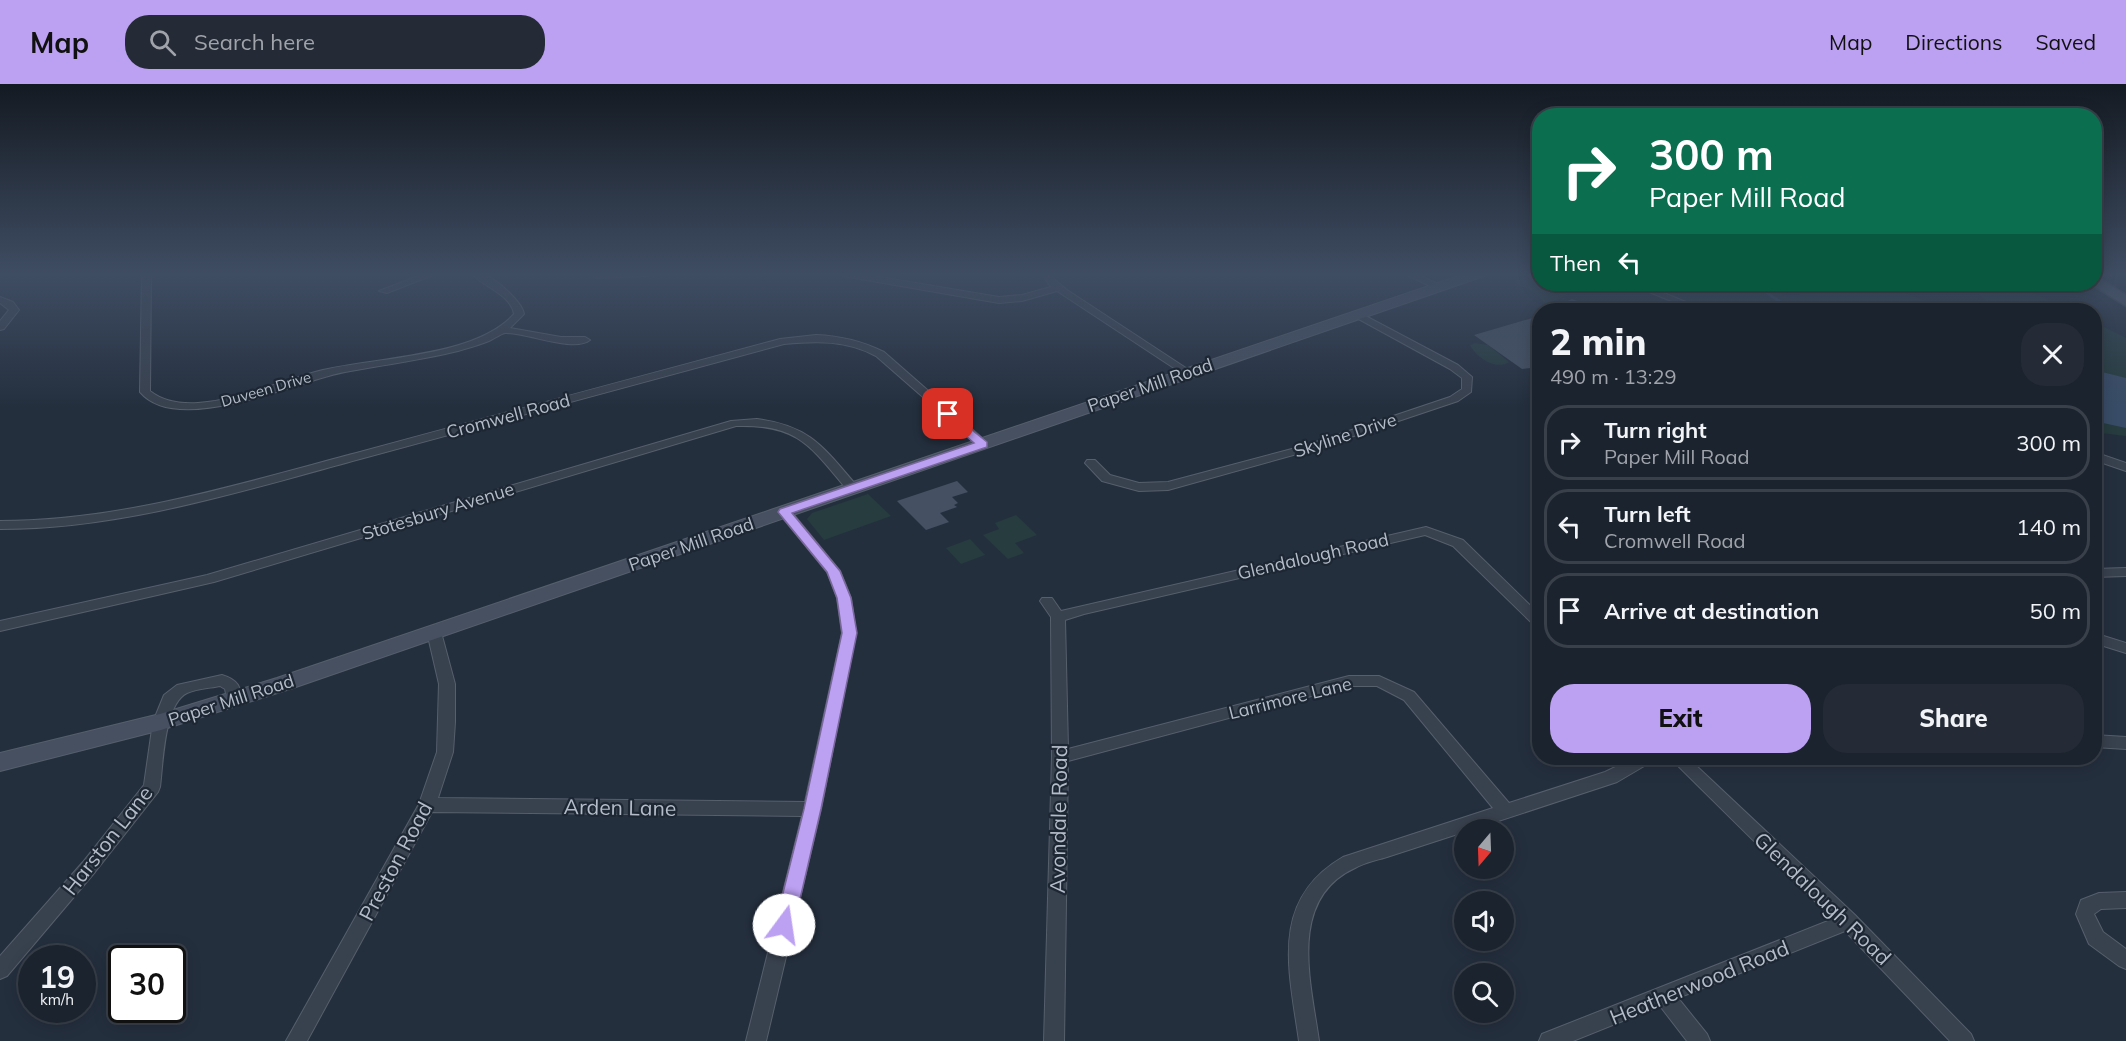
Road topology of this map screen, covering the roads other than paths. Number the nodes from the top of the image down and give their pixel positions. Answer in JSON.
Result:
{"nodes":[{"id":1,"x":146,"y":318,"type":"edge"},
{"id":2,"x":516,"y":318,"type":"edge"},
{"id":3,"x":1104,"y":318,"type":"edge"},
{"id":4,"x":1350,"y":318,"type":"edge"},
{"id":5,"x":1363,"y":318,"type":"edge"},
{"id":6,"x":503,"y":330,"type":"junction"},
{"id":7,"x":585,"y":340,"type":"dead end"},
{"id":8,"x":1187,"y":372,"type":"junction"},
{"id":9,"x":982,"y":444,"type":"junction"},
{"id":10,"x":2102,"y":459,"type":"edge"},
{"id":11,"x":1091,"y":463,"type":"dead end"},
{"id":12,"x":2126,"y":467,"type":"edge"},
{"id":13,"x":853,"y":489,"type":"junction"},
{"id":14,"x":784,"y":512,"type":"junction"},
{"id":15,"x":0,"y":525,"type":"edge"},
{"id":16,"x":2126,"y":572,"type":"edge"},
{"id":17,"x":2102,"y":573,"type":"edge"},
{"id":18,"x":1047,"y":601,"type":"dead end"},
{"id":19,"x":1532,"y":615,"type":"edge"},
{"id":20,"x":1058,"y":617,"type":"junction"},
{"id":21,"x":0,"y":626,"type":"edge"},
{"id":22,"x":434,"y":632,"type":"junction"},
{"id":23,"x":2102,"y":640,"type":"edge"},
{"id":24,"x":2126,"y":648,"type":"edge"},
{"id":25,"x":161,"y":722,"type":"junction"},
{"id":26,"x":2102,"y":742,"type":"edge"},
{"id":27,"x":2126,"y":743,"type":"edge"},
{"id":28,"x":1060,"y":758,"type":"junction"},
{"id":29,"x":0,"y":762,"type":"edge"},
{"id":30,"x":1635,"y":765,"type":"edge"},
{"id":31,"x":1685,"y":765,"type":"edge"},
{"id":32,"x":428,"y":806,"type":"junction"},
{"id":33,"x":812,"y":809,"type":"junction"},
{"id":34,"x":1505,"y":811,"type":"junction"},
{"id":35,"x":2126,"y":900,"type":"edge"},
{"id":36,"x":1848,"y":921,"type":"junction"},
{"id":37,"x":2126,"y":960,"type":"edge"},
{"id":38,"x":0,"y":970,"type":"edge"},
{"id":39,"x":1665,"y":996,"type":"junction"},
{"id":40,"x":296,"y":1041,"type":"edge"},
{"id":41,"x":756,"y":1041,"type":"edge"},
{"id":42,"x":1054,"y":1041,"type":"edge"},
{"id":43,"x":1309,"y":1041,"type":"edge"},
{"id":44,"x":1549,"y":1041,"type":"edge"},
{"id":45,"x":1700,"y":1041,"type":"edge"},
{"id":46,"x":1964,"y":1041,"type":"edge"}],
"edges":[{"from":1,"to":6,"type":"street","name":"Duveen Drive"},
{"from":2,"to":6,"type":"street"},
{"from":3,"to":8,"type":"street"},
{"from":4,"to":8,"type":"main road","name":"Paper Mill Road"},
{"from":5,"to":11,"type":"street","name":"Skyline Drive"},
{"from":6,"to":7,"type":"street"},
{"from":8,"to":9,"type":"main road","name":"Paper Mill Road"},
{"from":9,"to":13,"type":"main road","name":"Paper Mill Road"},
{"from":9,"to":15,"type":"street","name":"Cromwell Road"},
{"from":10,"to":12,"type":"street"},
{"from":13,"to":14,"type":"main road","name":"Paper Mill Road"},
{"from":13,"to":21,"type":"street","name":"Stotesbury Avenue"},
{"from":14,"to":22,"type":"main road","name":"Paper Mill Road"},
{"from":14,"to":33,"type":"street"},
{"from":16,"to":17,"type":"street"},
{"from":18,"to":20,"type":"street"},
{"from":19,"to":20,"type":"street","name":"Glendalough Road"},
{"from":20,"to":28,"type":"street","name":"Avondale Road"},
{"from":22,"to":25,"type":"main road","name":"Paper Mill Road"},
{"from":22,"to":32,"type":"street","name":"Preston Road"},
{"from":23,"to":24,"type":"street"},
{"from":25,"to":29,"type":"main road","name":"Paper Mill Road"},
{"from":25,"to":38,"type":"street","name":"Harston Lane"},
{"from":26,"to":27,"type":"street"},
{"from":28,"to":34,"type":"street","name":"Larrimore Lane"},
{"from":28,"to":42,"type":"street","name":"Avondale Road"},
{"from":30,"to":34,"type":"street"},
{"from":31,"to":36,"type":"street","name":"Glendalough Road"},
{"from":32,"to":33,"type":"street","name":"Arden Lane"},
{"from":32,"to":40,"type":"street","name":"Preston Road"},
{"from":33,"to":41,"type":"street"},
{"from":34,"to":43,"type":"street"},
{"from":35,"to":37,"type":"street"},
{"from":36,"to":39,"type":"street","name":"Heatherwood Road"},
{"from":36,"to":46,"type":"street","name":"Glendalough Road"},
{"from":39,"to":44,"type":"street","name":"Heatherwood Road"},
{"from":39,"to":45,"type":"street"}]}
